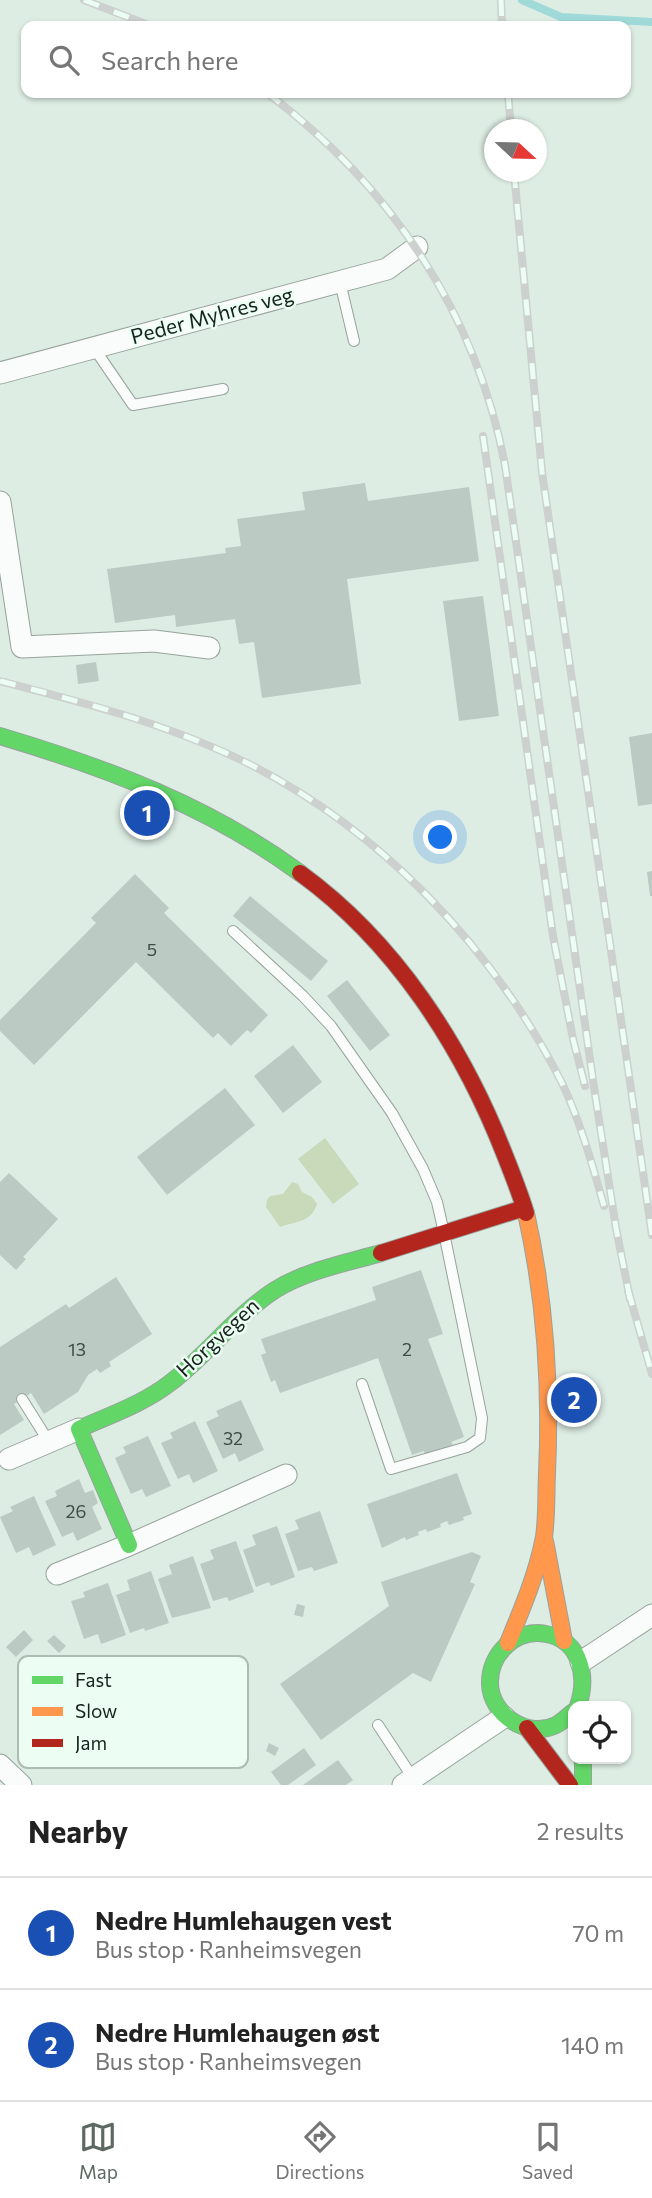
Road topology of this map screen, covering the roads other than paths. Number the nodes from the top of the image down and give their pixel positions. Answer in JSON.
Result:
{"nodes":[{"id":1,"x":417,"y":247,"type":"dead end"},
{"id":2,"x":340,"y":282,"type":"junction"},
{"id":3,"x":354,"y":341,"type":"dead end"},
{"id":4,"x":94,"y":348,"type":"junction"},
{"id":5,"x":0,"y":373,"type":"edge"},
{"id":6,"x":223,"y":389,"type":"dead end"},
{"id":7,"x":0,"y":502,"type":"edge"},
{"id":8,"x":209,"y":648,"type":"dead end"},
{"id":9,"x":0,"y":736,"type":"edge"},
{"id":10,"x":233,"y":931,"type":"dead end"},
{"id":11,"x":524,"y":1208,"type":"junction"},
{"id":12,"x":444,"y":1233,"type":"junction"},
{"id":13,"x":362,"y":1384,"type":"dead end"},
{"id":14,"x":22,"y":1399,"type":"dead end"},
{"id":15,"x":79,"y":1429,"type":"junction"},
{"id":16,"x":49,"y":1442,"type":"junction"},
{"id":17,"x":9,"y":1459,"type":"dead end"},
{"id":18,"x":286,"y":1475,"type":"dead end"},
{"id":19,"x":544,"y":1536,"type":"junction"},
{"id":20,"x":129,"y":1545,"type":"junction"},
{"id":21,"x":57,"y":1574,"type":"dead end"},
{"id":22,"x":646,"y":1619,"type":"edge"},
{"id":23,"x":564,"y":1641,"type":"junction"},
{"id":24,"x":508,"y":1643,"type":"junction"},
{"id":25,"x":581,"y":1662,"type":"junction"},
{"id":26,"x":580,"y":1701,"type":"edge"},
{"id":27,"x":504,"y":1717,"type":"junction"},
{"id":28,"x":568,"y":1719,"type":"edge"},
{"id":29,"x":378,"y":1725,"type":"dead end"},
{"id":30,"x":527,"y":1728,"type":"junction"},
{"id":31,"x":583,"y":1764,"type":"edge"},
{"id":32,"x":0,"y":1765,"type":"edge"},
{"id":33,"x":408,"y":1781,"type":"edge"},
{"id":34,"x":22,"y":1785,"type":"edge"},
{"id":35,"x":570,"y":1785,"type":"edge"},
{"id":36,"x":583,"y":1785,"type":"edge"}],
"edges":[{"from":1,"to":2,"type":"street","name":"Peder Myhres veg"},
{"from":2,"to":3,"type":"lane"},
{"from":2,"to":4,"type":"street","name":"Peder Myhres veg"},
{"from":4,"to":5,"type":"street","name":"Peder Myhres veg"},
{"from":4,"to":6,"type":"lane"},
{"from":7,"to":8,"type":"street"},
{"from":9,"to":11,"type":"street"},
{"from":10,"to":12,"type":"lane"},
{"from":11,"to":12,"type":"street","name":"Horgvegen"},
{"from":11,"to":19,"type":"street"},
{"from":12,"to":13,"type":"lane"},
{"from":12,"to":15,"type":"street","name":"Horgvegen"},
{"from":14,"to":16,"type":"lane"},
{"from":15,"to":16,"type":"street"},
{"from":15,"to":20,"type":"street"},
{"from":16,"to":17,"type":"street"},
{"from":18,"to":20,"type":"street"},
{"from":19,"to":23,"type":"street"},
{"from":19,"to":24,"type":"street"},
{"from":20,"to":21,"type":"street"},
{"from":22,"to":25,"type":"street"},
{"from":23,"to":24,"type":"street"},
{"from":23,"to":25,"type":"street"},
{"from":24,"to":27,"type":"street"},
{"from":25,"to":26,"type":"street"},
{"from":27,"to":30,"type":"street"},
{"from":27,"to":33,"type":"street"},
{"from":28,"to":30,"type":"street"},
{"from":29,"to":33,"type":"lane"},
{"from":30,"to":35,"type":"street"},
{"from":31,"to":36,"type":"street"},
{"from":32,"to":34,"type":"street"}]}
